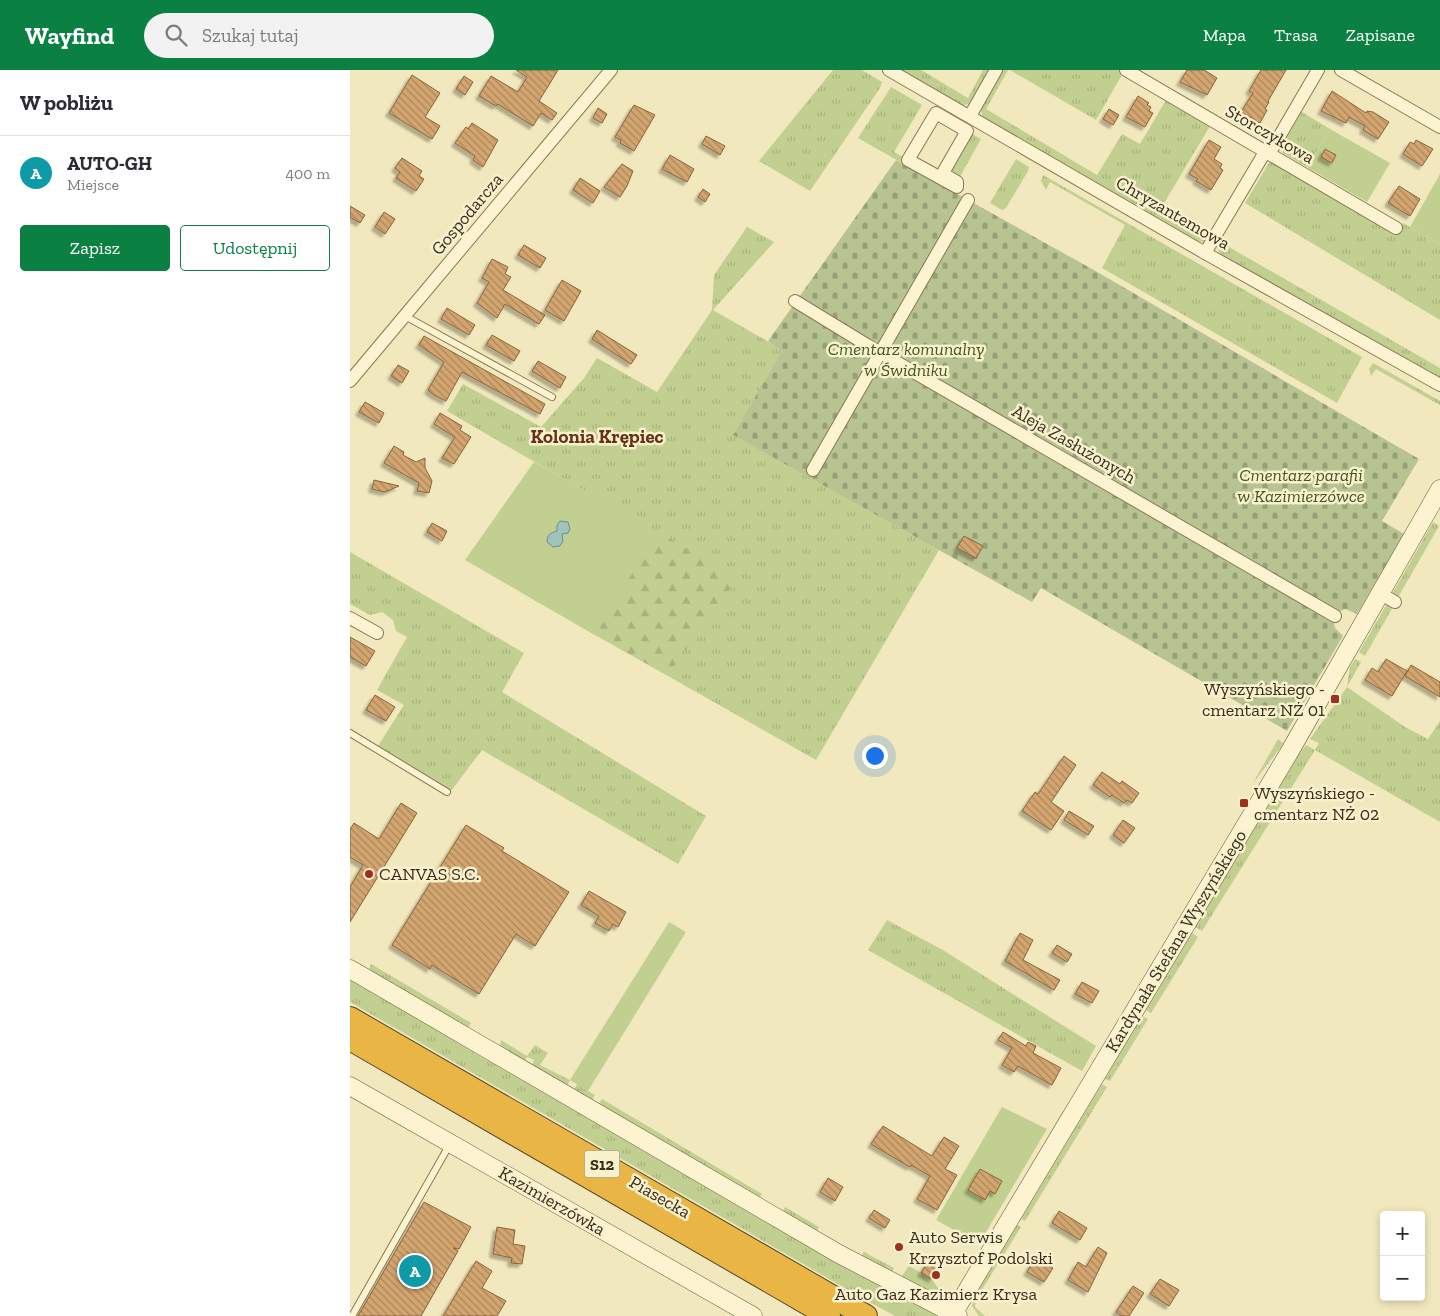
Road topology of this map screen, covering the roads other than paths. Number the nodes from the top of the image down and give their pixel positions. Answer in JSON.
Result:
{"nodes":[{"id":1,"x":611,"y":70,"type":"edge"},
{"id":2,"x":889,"y":70,"type":"edge"},
{"id":3,"x":996,"y":70,"type":"edge"},
{"id":4,"x":1126,"y":70,"type":"edge"},
{"id":5,"x":1318,"y":70,"type":"edge"},
{"id":6,"x":1341,"y":70,"type":"edge"},
{"id":7,"x":970,"y":116,"type":"junction"},
{"id":8,"x":1440,"y":127,"type":"edge"},
{"id":9,"x":967,"y":131,"type":"joint"},
{"id":10,"x":1267,"y":153,"type":"junction"},
{"id":11,"x":968,"y":200,"type":"dead end"},
{"id":12,"x":1396,"y":228,"type":"dead end"},
{"id":13,"x":1205,"y":252,"type":"junction"},
{"id":14,"x":795,"y":301,"type":"dead end"},
{"id":15,"x":405,"y":316,"type":"junction"},
{"id":16,"x":881,"y":353,"type":"junction"},
{"id":17,"x":350,"y":381,"type":"edge"},
{"id":18,"x":1440,"y":385,"type":"edge"},
{"id":19,"x":552,"y":397,"type":"dead end"},
{"id":20,"x":813,"y":470,"type":"dead end"},
{"id":21,"x":1440,"y":490,"type":"edge"},
{"id":22,"x":1335,"y":616,"type":"dead end"},
{"id":23,"x":350,"y":618,"type":"edge"},
{"id":24,"x":377,"y":633,"type":"dead end"},
{"id":25,"x":350,"y":733,"type":"edge"},
{"id":26,"x":447,"y":792,"type":"dead end"},
{"id":27,"x":350,"y":969,"type":"edge"},
{"id":28,"x":350,"y":1018,"type":"edge"},
{"id":29,"x":350,"y":1039,"type":"edge"},
{"id":30,"x":350,"y":1086,"type":"edge"},
{"id":31,"x":450,"y":1143,"type":"junction"},
{"id":32,"x":956,"y":1315,"type":"edge"},
{"id":33,"x":352,"y":1316,"type":"edge"},
{"id":34,"x":754,"y":1316,"type":"edge"},
{"id":35,"x":829,"y":1316,"type":"edge"},
{"id":36,"x":866,"y":1316,"type":"edge"}],
"edges":[{"from":1,"to":15,"type":"street","name":"Gospodarcza"},
{"from":2,"to":7,"type":"street","name":"Chryzantemowa"},
{"from":3,"to":7,"type":"street"},
{"from":4,"to":10,"type":"street","name":"Storczykowa"},
{"from":5,"to":10,"type":"street"},
{"from":6,"to":8,"type":"street"},
{"from":7,"to":13,"type":"street","name":"Chryzantemowa"},
{"from":9,"to":9,"type":"street"},
{"from":10,"to":12,"type":"street","name":"Storczykowa"},
{"from":10,"to":13,"type":"street"},
{"from":11,"to":16,"type":"street"},
{"from":13,"to":18,"type":"street","name":"Chryzantemowa"},
{"from":14,"to":16,"type":"street","name":"Aleja Zasłużonych"},
{"from":15,"to":17,"type":"street","name":"Gospodarcza"},
{"from":15,"to":19,"type":"lane"},
{"from":16,"to":20,"type":"street"},
{"from":16,"to":22,"type":"street","name":"Aleja Zasłużonych"},
{"from":21,"to":32,"type":"street","name":"Kardynała Stefana Wyszyńskiego"},
{"from":23,"to":24,"type":"street"},
{"from":25,"to":26,"type":"lane"},
{"from":27,"to":32,"type":"street"},
{"from":28,"to":36,"type":"highway","name":"Piasecka","number":"S12"},
{"from":29,"to":35,"type":"highway","name":"Piasecka","number":"S12"},
{"from":30,"to":31,"type":"street","name":"Kazimierzówka"},
{"from":31,"to":33,"type":"lane"},
{"from":31,"to":34,"type":"street","name":"Kazimierzówka"}]}
